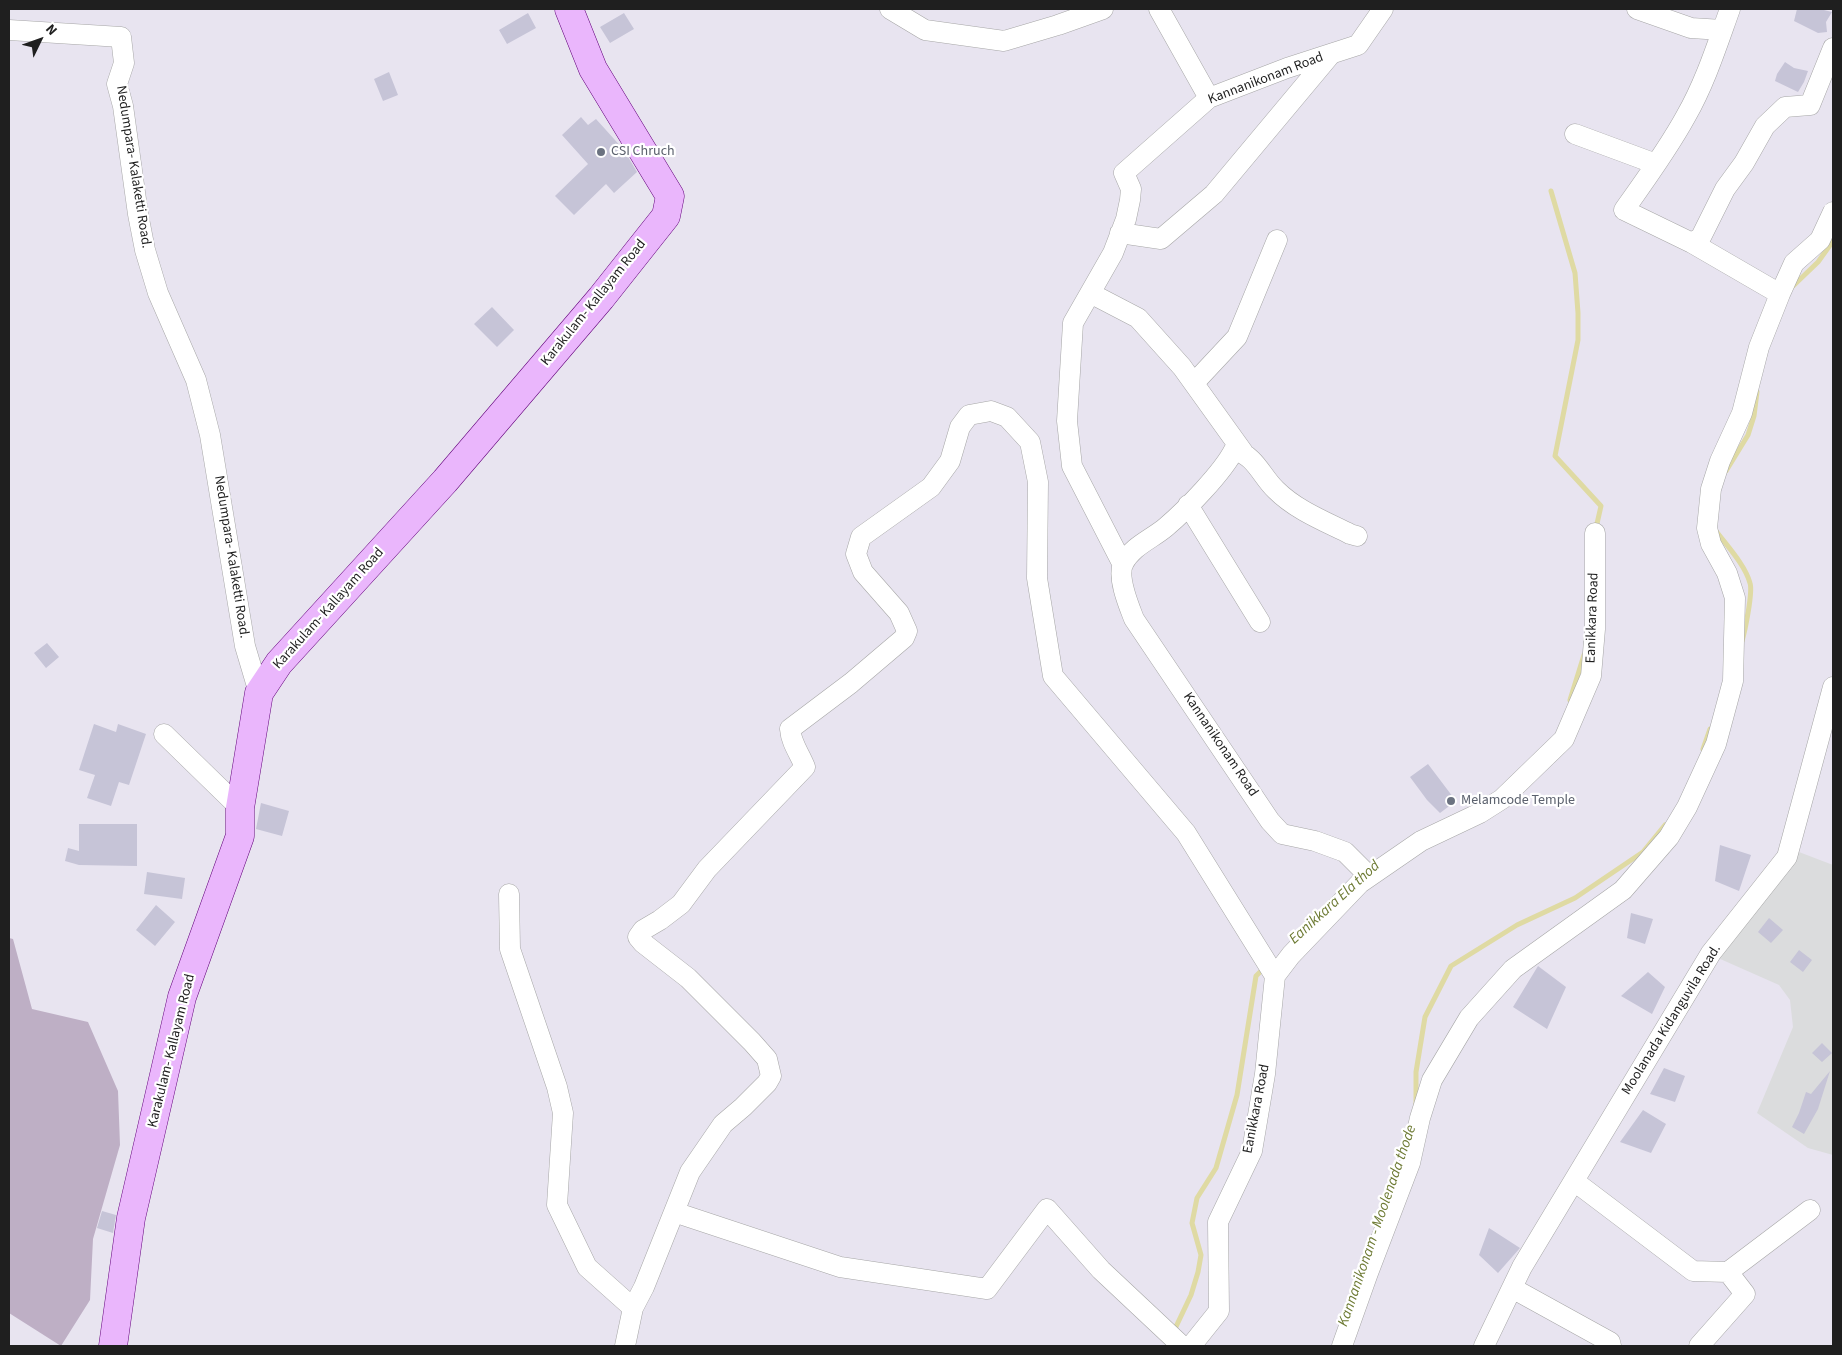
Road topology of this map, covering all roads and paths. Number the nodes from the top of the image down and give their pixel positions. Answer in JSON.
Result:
{"nodes":[{"id":1,"x":569,"y":9,"type":"edge"},
{"id":2,"x":890,"y":9,"type":"edge"},
{"id":3,"x":1103,"y":9,"type":"edge"},
{"id":4,"x":1159,"y":9,"type":"edge"},
{"id":5,"x":1383,"y":9,"type":"edge"},
{"id":6,"x":1637,"y":9,"type":"edge"},
{"id":7,"x":1730,"y":9,"type":"edge"},
{"id":8,"x":9,"y":30,"type":"edge"},
{"id":9,"x":1722,"y":30,"type":"junction"},
{"id":10,"x":1833,"y":48,"type":"edge"},
{"id":11,"x":1331,"y":54,"type":"junction"},
{"id":12,"x":1209,"y":98,"type":"junction"},
{"id":13,"x":1575,"y":134,"type":"dead end"},
{"id":14,"x":1656,"y":164,"type":"junction"},
{"id":15,"x":1833,"y":212,"type":"edge"},
{"id":16,"x":1120,"y":233,"type":"junction"},
{"id":17,"x":1277,"y":240,"type":"dead end"},
{"id":18,"x":1692,"y":243,"type":"junction"},
{"id":19,"x":1090,"y":293,"type":"junction"},
{"id":20,"x":1780,"y":294,"type":"junction"},
{"id":21,"x":1194,"y":383,"type":"junction"},
{"id":22,"x":1243,"y":452,"type":"junction"},
{"id":23,"x":1188,"y":505,"type":"junction"},
{"id":24,"x":1595,"y":533,"type":"dead end"},
{"id":25,"x":1357,"y":536,"type":"dead end"},
{"id":26,"x":1123,"y":565,"type":"junction"},
{"id":27,"x":1260,"y":622,"type":"dead end"},
{"id":28,"x":1833,"y":687,"type":"edge"},
{"id":29,"x":259,"y":693,"type":"junction"},
{"id":30,"x":164,"y":734,"type":"dead end"},
{"id":31,"x":240,"y":808,"type":"junction"},
{"id":32,"x":1366,"y":873,"type":"junction"},
{"id":33,"x":509,"y":894,"type":"dead end"},
{"id":34,"x":1270,"y":968,"type":"junction"},
{"id":35,"x":1574,"y":1181,"type":"junction"},
{"id":36,"x":1810,"y":1210,"type":"dead end"},
{"id":37,"x":674,"y":1212,"type":"junction"},
{"id":38,"x":1728,"y":1272,"type":"junction"},
{"id":39,"x":1512,"y":1288,"type":"junction"},
{"id":40,"x":633,"y":1308,"type":"junction"},
{"id":41,"x":113,"y":1346,"type":"edge"},
{"id":42,"x":625,"y":1346,"type":"edge"},
{"id":43,"x":1182,"y":1346,"type":"edge"},
{"id":44,"x":1191,"y":1346,"type":"edge"},
{"id":45,"x":1342,"y":1346,"type":"edge"},
{"id":46,"x":1484,"y":1346,"type":"edge"},
{"id":47,"x":1611,"y":1346,"type":"edge"},
{"id":48,"x":1699,"y":1346,"type":"edge"}],
"edges":[{"from":1,"to":29,"type":"street","name":"Karakulam- Kallayam Road"},
{"from":2,"to":3,"type":"street"},
{"from":4,"to":12,"type":"street"},
{"from":5,"to":11,"type":"street","name":"Kannanikonam Road"},
{"from":6,"to":9,"type":"street"},
{"from":7,"to":9,"type":"street"},
{"from":8,"to":29,"type":"street","name":"Nedumpara- Kalaketti Road."},
{"from":9,"to":14,"type":"street"},
{"from":10,"to":18,"type":"street"},
{"from":11,"to":12,"type":"street","name":"Kannanikonam Road"},
{"from":11,"to":16,"type":"street"},
{"from":12,"to":16,"type":"street","name":"Kannanikonam Road"},
{"from":13,"to":14,"type":"street"},
{"from":14,"to":18,"type":"street"},
{"from":15,"to":20,"type":"street"},
{"from":16,"to":19,"type":"street","name":"Kannanikonam Road"},
{"from":17,"to":21,"type":"street"},
{"from":18,"to":20,"type":"street"},
{"from":19,"to":21,"type":"street"},
{"from":19,"to":26,"type":"street","name":"Kannanikonam Road"},
{"from":20,"to":45,"type":"street"},
{"from":21,"to":22,"type":"street"},
{"from":22,"to":23,"type":"street"},
{"from":22,"to":25,"type":"street"},
{"from":23,"to":26,"type":"street"},
{"from":23,"to":27,"type":"street"},
{"from":24,"to":32,"type":"street","name":"Eanikkara Road"},
{"from":26,"to":32,"type":"street","name":"Kannanikonam Road"},
{"from":28,"to":35,"type":"street","name":"Moolanada Kidanguvila Road."},
{"from":29,"to":31,"type":"street","name":"Karakulam- Kallayam Road"},
{"from":30,"to":31,"type":"street"},
{"from":31,"to":41,"type":"street","name":"Karakulam- Kallayam Road"},
{"from":32,"to":34,"type":"street","name":"Eanikkara Road"},
{"from":33,"to":40,"type":"street"},
{"from":34,"to":37,"type":"street"},
{"from":34,"to":44,"type":"street","name":"Eanikkara Road"},
{"from":35,"to":38,"type":"street"},
{"from":35,"to":39,"type":"street","name":"Moolanada Kidanguvila Road."},
{"from":36,"to":38,"type":"street"},
{"from":37,"to":40,"type":"street"},
{"from":37,"to":43,"type":"street"},
{"from":38,"to":48,"type":"street"},
{"from":39,"to":46,"type":"street","name":"Moolanada Kidanguvila Road."},
{"from":39,"to":47,"type":"street"},
{"from":40,"to":42,"type":"street"}]}
